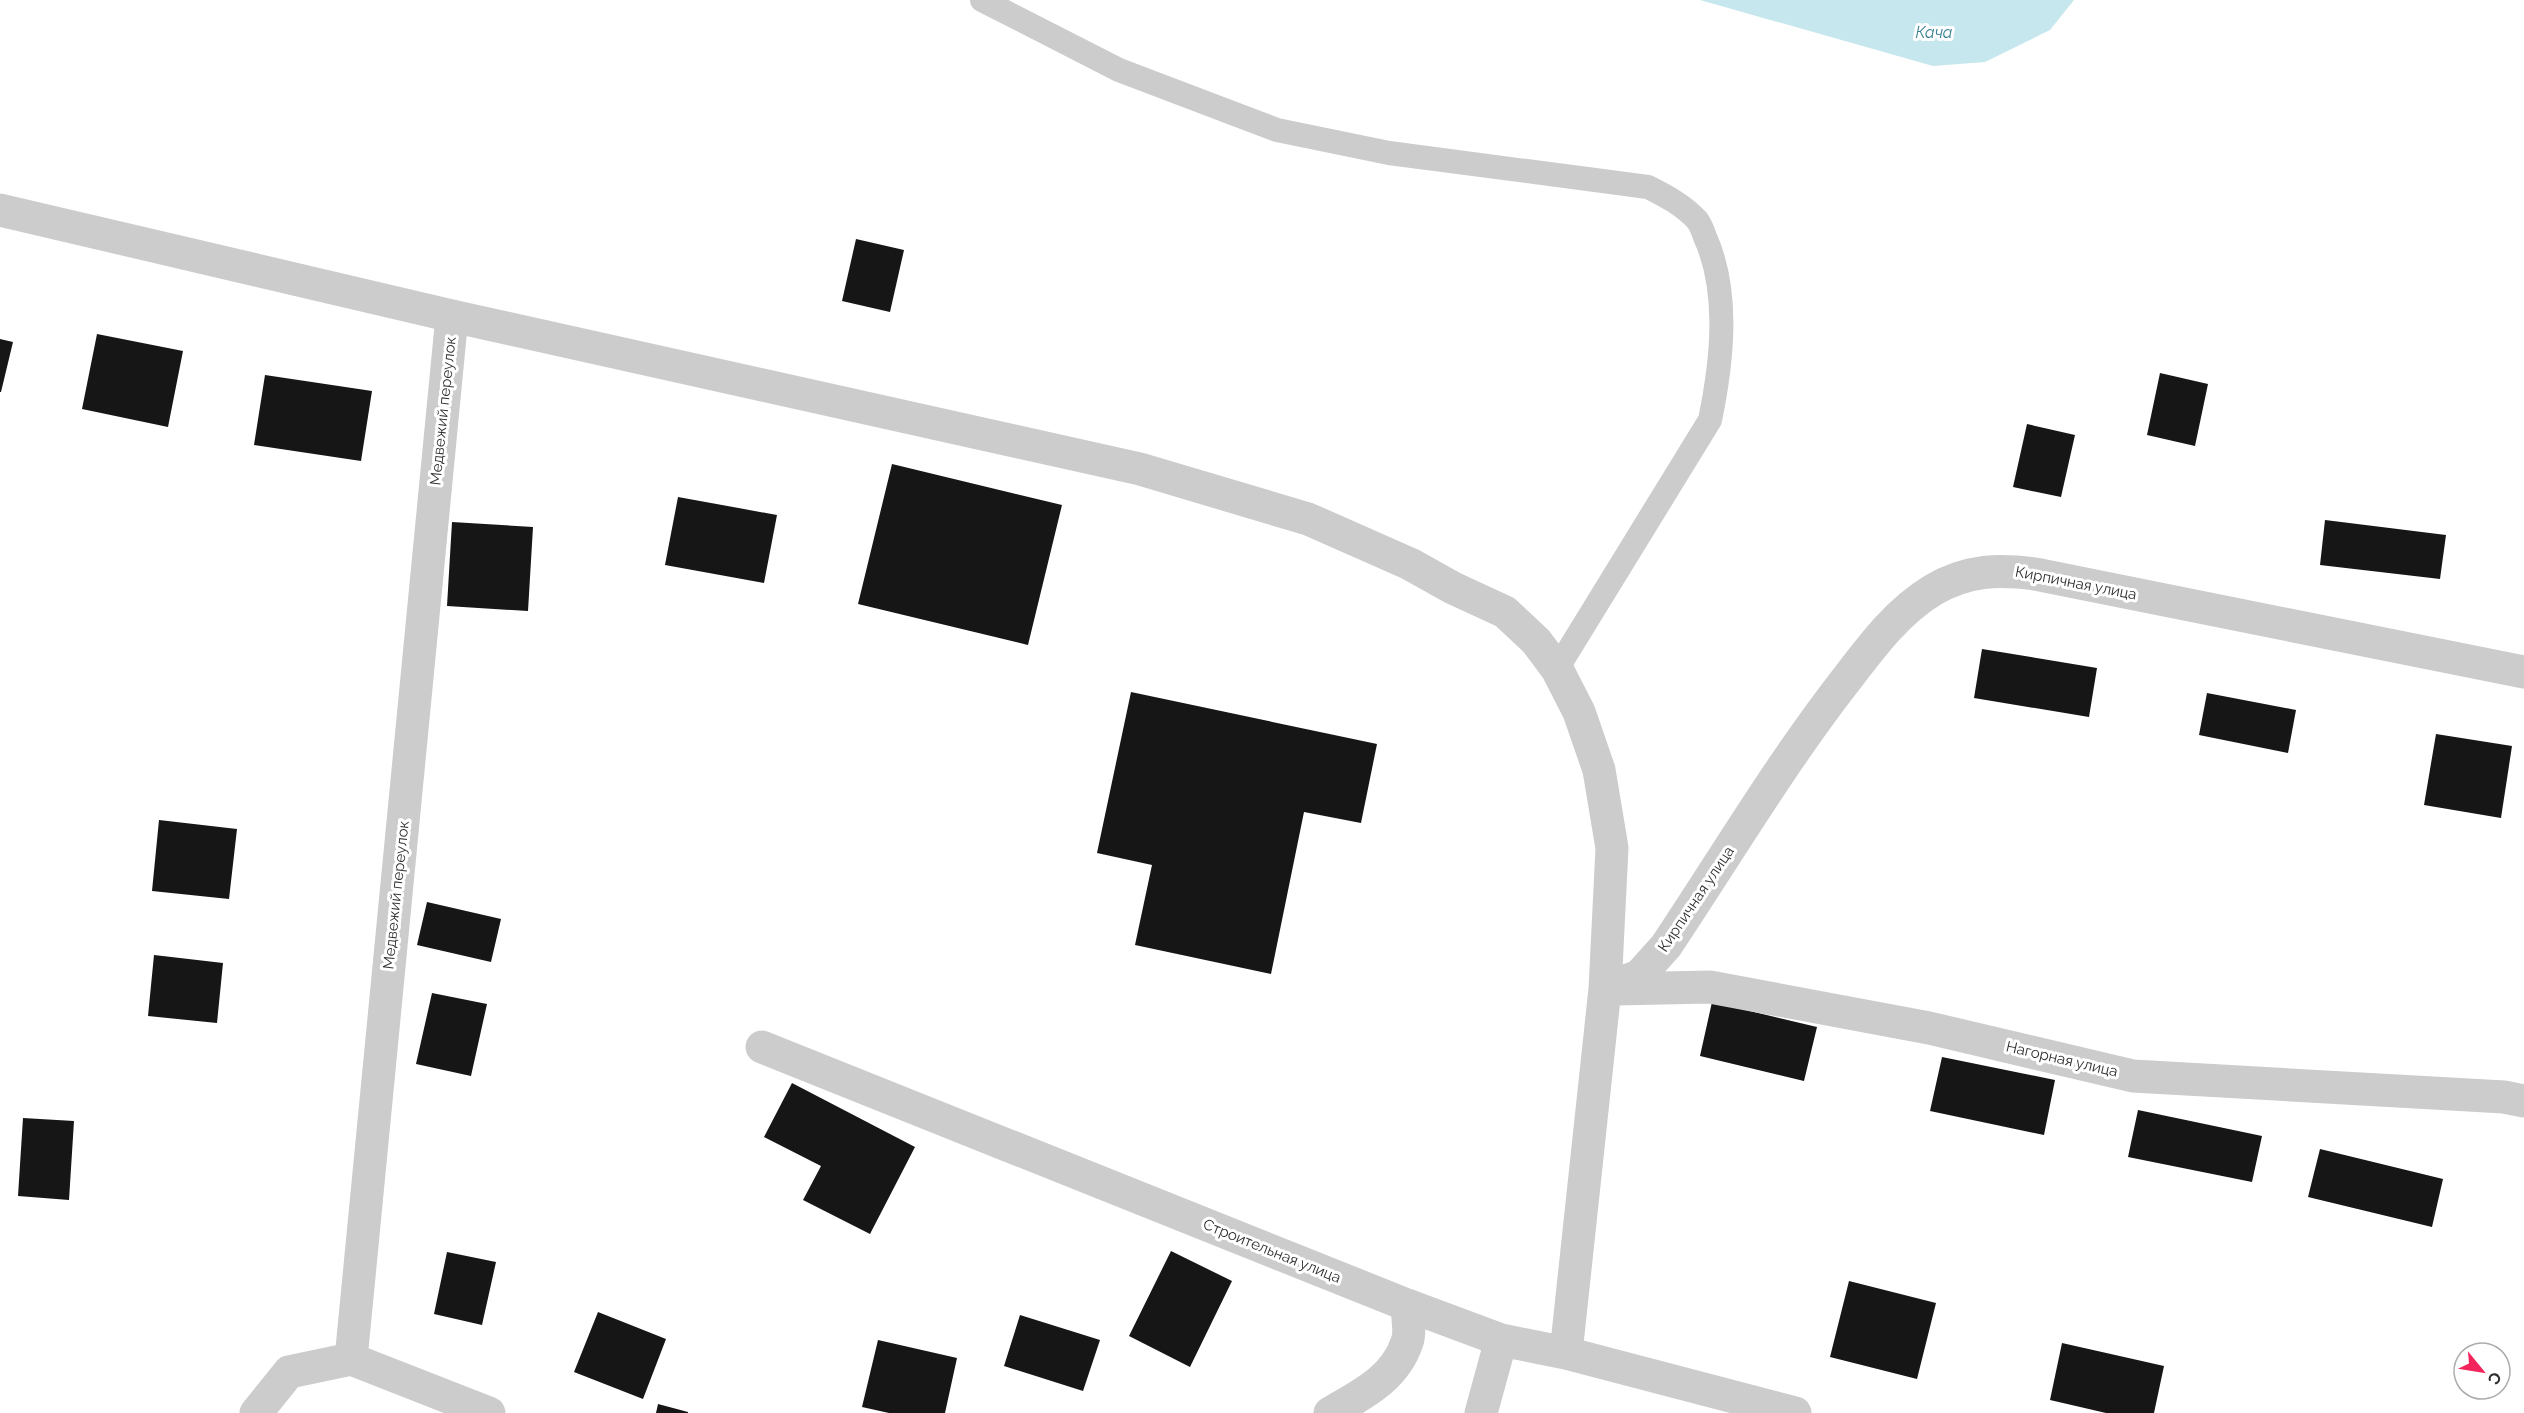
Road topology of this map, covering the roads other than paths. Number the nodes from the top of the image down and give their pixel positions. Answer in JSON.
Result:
{"nodes":[{"id":1,"x":982,"y":0,"type":"edge"},
{"id":2,"x":0,"y":210,"type":"edge"},
{"id":3,"x":452,"y":316,"type":"junction"},
{"id":4,"x":1557,"y":669,"type":"junction"},
{"id":5,"x":2524,"y":672,"type":"edge"},
{"id":6,"x":1605,"y":989,"type":"junction"},
{"id":7,"x":762,"y":1047,"type":"dead end"},
{"id":8,"x":2524,"y":1101,"type":"edge"},
{"id":9,"x":1407,"y":1305,"type":"junction"},
{"id":10,"x":1501,"y":1340,"type":"junction"},
{"id":11,"x":1566,"y":1353,"type":"junction"},
{"id":12,"x":351,"y":1359,"type":"junction"},
{"id":13,"x":256,"y":1413,"type":"edge"},
{"id":14,"x":489,"y":1413,"type":"edge"},
{"id":15,"x":1330,"y":1413,"type":"edge"},
{"id":16,"x":1481,"y":1413,"type":"edge"},
{"id":17,"x":1795,"y":1413,"type":"edge"}],
"edges":[{"from":1,"to":4,"type":"lane"},
{"from":2,"to":3,"type":"street"},
{"from":3,"to":4,"type":"street"},
{"from":3,"to":12,"type":"street","name":"Медвежий переулок"},
{"from":4,"to":6,"type":"street"},
{"from":5,"to":6,"type":"street","name":"Кирпичная улица"},
{"from":6,"to":8,"type":"street","name":"Нагорная улица"},
{"from":6,"to":11,"type":"street"},
{"from":7,"to":9,"type":"street","name":"Строительная улица"},
{"from":9,"to":10,"type":"street","name":"Строительная улица"},
{"from":9,"to":15,"type":"street"},
{"from":10,"to":11,"type":"street","name":"Строительная улица"},
{"from":10,"to":16,"type":"street"},
{"from":11,"to":17,"type":"street","name":"Строительная улица"},
{"from":12,"to":13,"type":"street"},
{"from":12,"to":14,"type":"street"}]}
